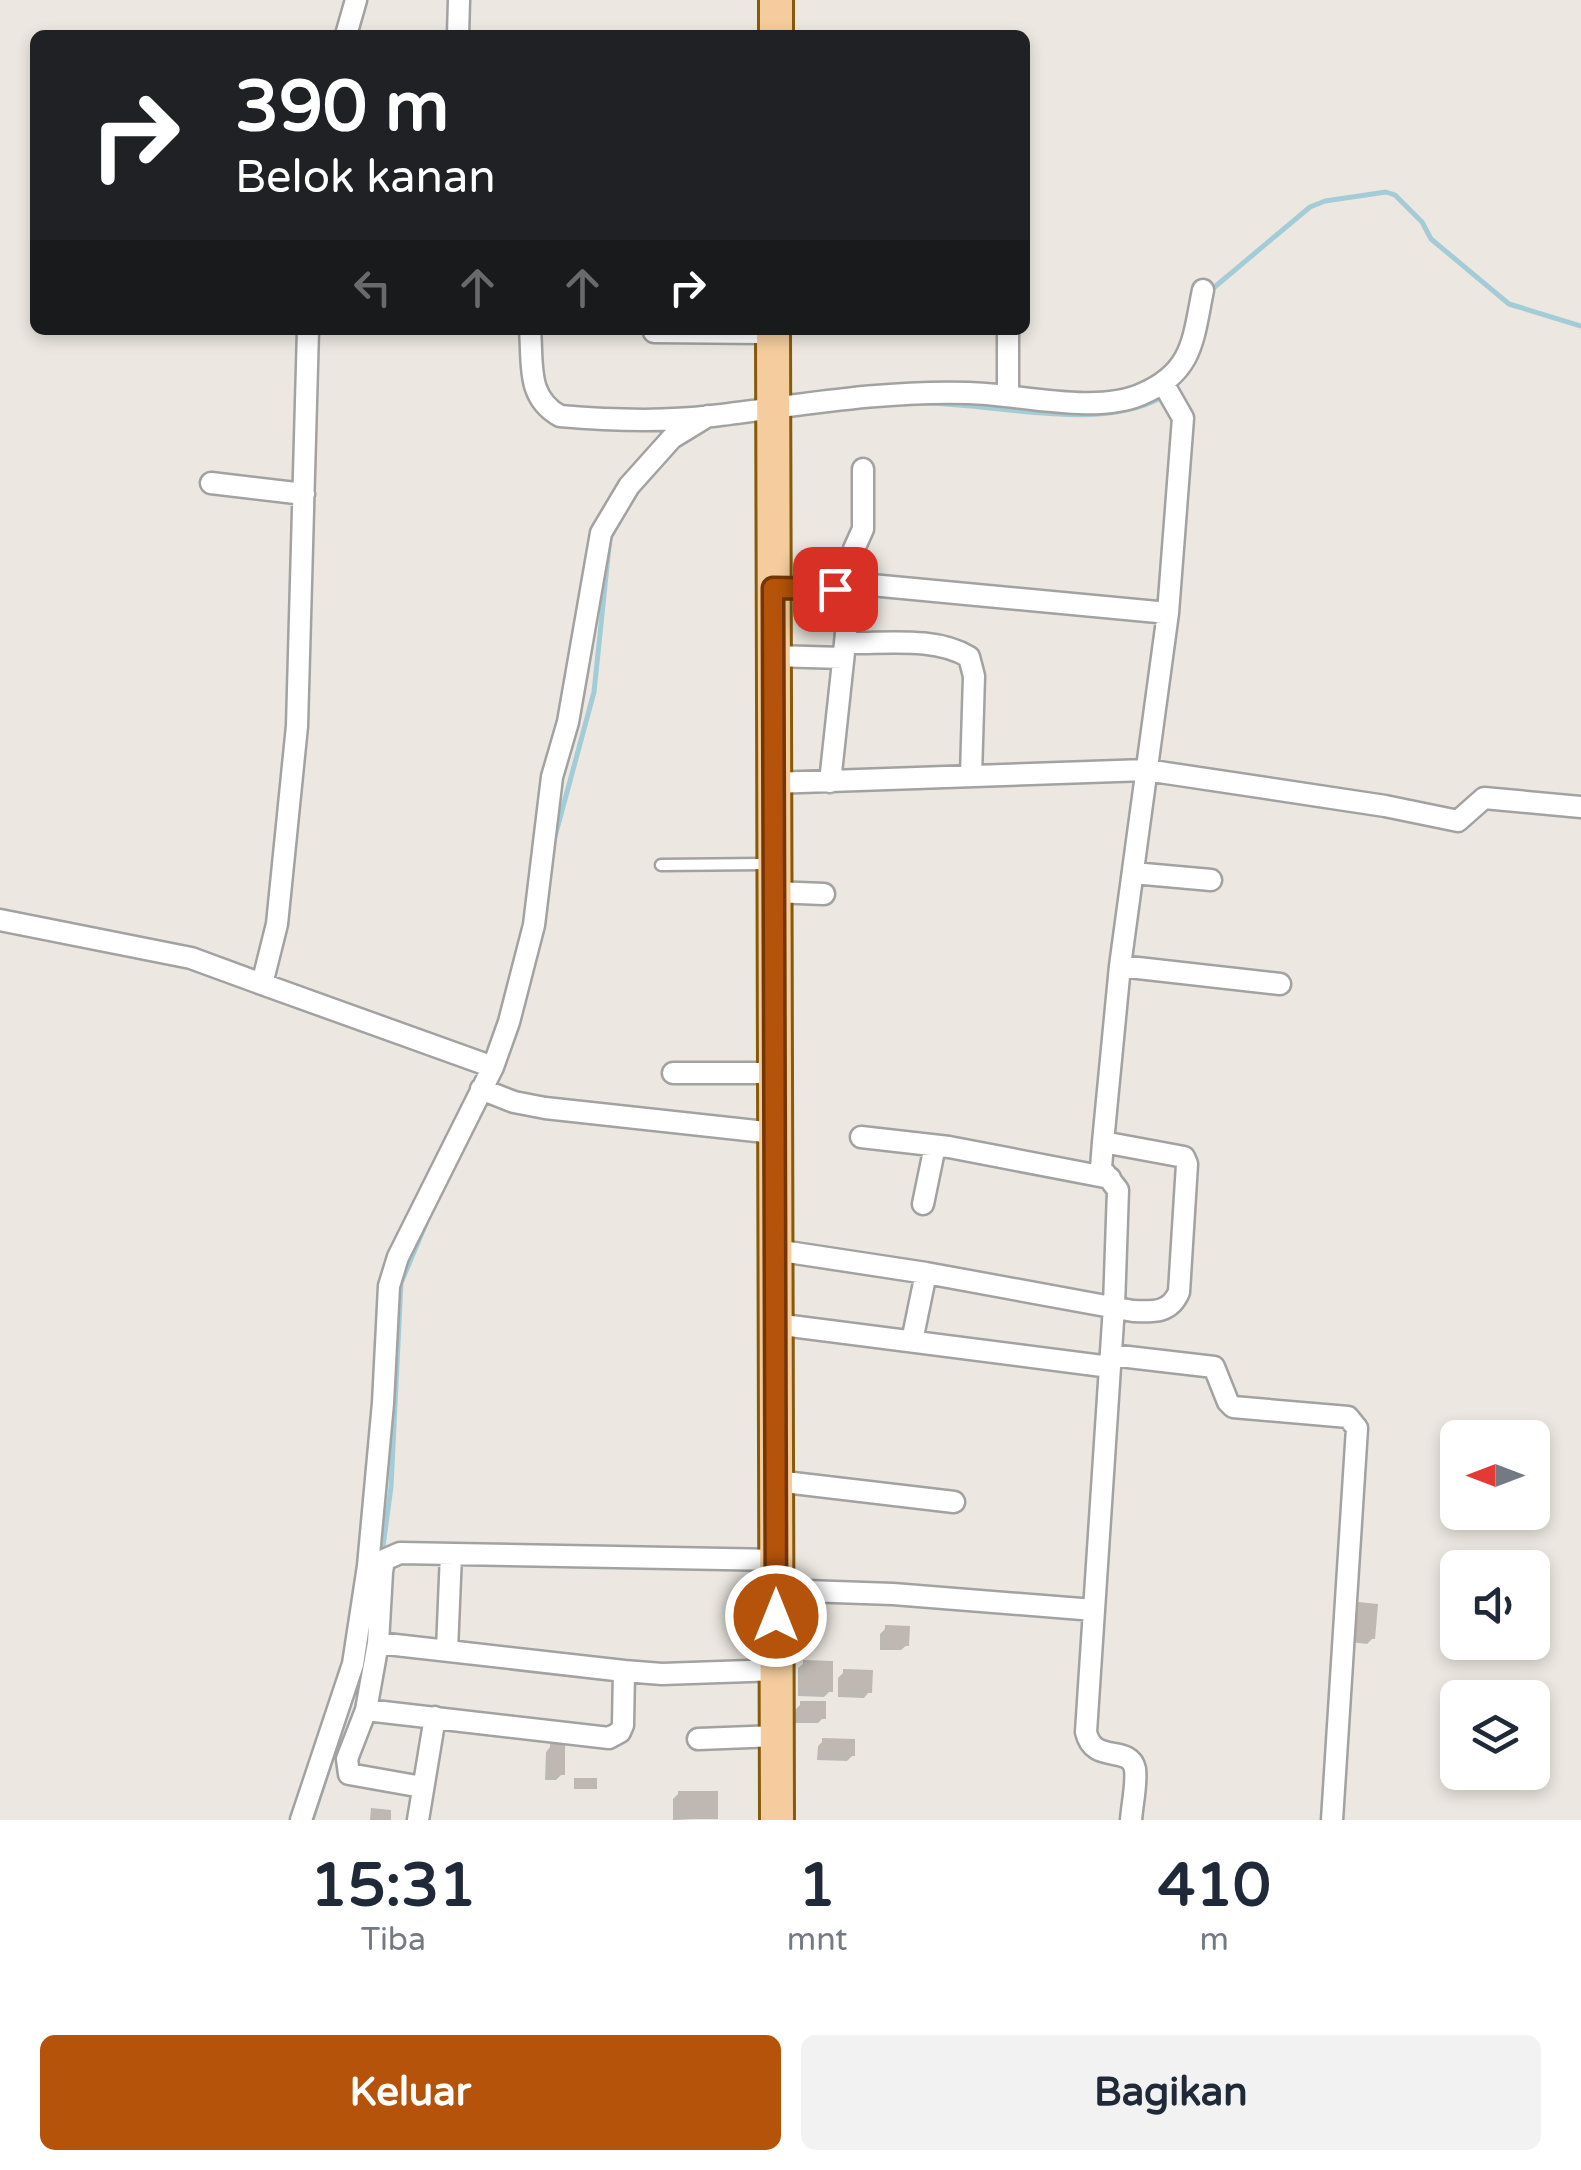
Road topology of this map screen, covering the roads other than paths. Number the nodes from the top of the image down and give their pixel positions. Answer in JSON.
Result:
{"nodes":[{"id":1,"x":356,"y":0,"type":"edge"},
{"id":2,"x":459,"y":0,"type":"edge"},
{"id":3,"x":776,"y":0,"type":"edge"},
{"id":4,"x":347,"y":30,"type":"edge"},
{"id":5,"x":458,"y":30,"type":"edge"},
{"id":6,"x":776,"y":30,"type":"edge"},
{"id":7,"x":1203,"y":290,"type":"dead end"},
{"id":8,"x":308,"y":335,"type":"edge"},
{"id":9,"x":530,"y":335,"type":"edge"},
{"id":10,"x":773,"y":335,"type":"edge"},
{"id":11,"x":1008,"y":335,"type":"edge"},
{"id":12,"x":1163,"y":383,"type":"junction"},
{"id":13,"x":1008,"y":396,"type":"junction"},
{"id":14,"x":773,"y":412,"type":"junction"},
{"id":15,"x":708,"y":416,"type":"junction"},
{"id":16,"x":862,"y":469,"type":"dead end"},
{"id":17,"x":211,"y":483,"type":"dead end"},
{"id":18,"x":304,"y":494,"type":"junction"},
{"id":19,"x":850,"y":583,"type":"junction"},
{"id":20,"x":773,"y":588,"type":"junction"},
{"id":21,"x":1168,"y":613,"type":"junction"},
{"id":22,"x":844,"y":651,"type":"junction"},
{"id":23,"x":773,"y":656,"type":"junction"},
{"id":24,"x":1146,"y":770,"type":"junction"},
{"id":25,"x":971,"y":775,"type":"junction"},
{"id":26,"x":830,"y":782,"type":"junction"},
{"id":27,"x":772,"y":783,"type":"junction"},
{"id":28,"x":1581,"y":807,"type":"edge"},
{"id":29,"x":661,"y":865,"type":"dead end"},
{"id":30,"x":1132,"y":873,"type":"junction"},
{"id":31,"x":773,"y":878,"type":"junction"},
{"id":32,"x":1211,"y":880,"type":"dead end"},
{"id":33,"x":824,"y":894,"type":"dead end"},
{"id":34,"x":0,"y":920,"type":"edge"},
{"id":35,"x":1120,"y":966,"type":"junction"},
{"id":36,"x":262,"y":984,"type":"junction"},
{"id":37,"x":1280,"y":984,"type":"dead end"},
{"id":38,"x":493,"y":1067,"type":"junction"},
{"id":39,"x":673,"y":1073,"type":"dead end"},
{"id":40,"x":774,"y":1073,"type":"junction"},
{"id":41,"x":488,"y":1092,"type":"junction"},
{"id":42,"x":774,"y":1133,"type":"junction"},
{"id":43,"x":861,"y":1137,"type":"dead end"},
{"id":44,"x":1102,"y":1142,"type":"junction"},
{"id":45,"x":935,"y":1146,"type":"junction"},
{"id":46,"x":1110,"y":1178,"type":"junction"},
{"id":47,"x":924,"y":1204,"type":"dead end"},
{"id":48,"x":775,"y":1250,"type":"junction"},
{"id":49,"x":926,"y":1272,"type":"junction"},
{"id":50,"x":1114,"y":1306,"type":"junction"},
{"id":51,"x":775,"y":1324,"type":"junction"},
{"id":52,"x":912,"y":1341,"type":"junction"},
{"id":53,"x":1111,"y":1361,"type":"junction"},
{"id":54,"x":776,"y":1481,"type":"junction"},
{"id":55,"x":954,"y":1502,"type":"dead end"},
{"id":56,"x":451,"y":1554,"type":"junction"},
{"id":57,"x":776,"y":1575,"type":"junction"},
{"id":58,"x":1094,"y":1610,"type":"junction"},
{"id":59,"x":378,"y":1643,"type":"junction"},
{"id":60,"x":447,"y":1650,"type":"junction"},
{"id":61,"x":362,"y":1667,"type":"junction"},
{"id":62,"x":777,"y":1670,"type":"junction"},
{"id":63,"x":624,"y":1672,"type":"junction"},
{"id":64,"x":366,"y":1710,"type":"junction"},
{"id":65,"x":435,"y":1717,"type":"junction"},
{"id":66,"x":777,"y":1736,"type":"junction"},
{"id":67,"x":698,"y":1738,"type":"dead end"},
{"id":68,"x":422,"y":1787,"type":"junction"},
{"id":69,"x":300,"y":1820,"type":"edge"},
{"id":70,"x":418,"y":1820,"type":"edge"},
{"id":71,"x":777,"y":1820,"type":"edge"},
{"id":72,"x":1131,"y":1820,"type":"edge"},
{"id":73,"x":1332,"y":1820,"type":"edge"}],
"edges":[{"from":1,"to":4,"type":"street"},
{"from":2,"to":5,"type":"street"},
{"from":3,"to":6,"type":"main road"},
{"from":7,"to":12,"type":"street"},
{"from":8,"to":18,"type":"street"},
{"from":9,"to":15,"type":"street"},
{"from":10,"to":14,"type":"main road"},
{"from":11,"to":13,"type":"street"},
{"from":12,"to":13,"type":"street"},
{"from":12,"to":21,"type":"street"},
{"from":13,"to":14,"type":"street"},
{"from":14,"to":15,"type":"street"},
{"from":14,"to":20,"type":"main road"},
{"from":15,"to":38,"type":"street"},
{"from":16,"to":19,"type":"street"},
{"from":17,"to":18,"type":"street"},
{"from":18,"to":36,"type":"street"},
{"from":19,"to":20,"type":"street"},
{"from":19,"to":21,"type":"street"},
{"from":19,"to":22,"type":"street"},
{"from":20,"to":23,"type":"main road"},
{"from":21,"to":24,"type":"street"},
{"from":22,"to":23,"type":"street"},
{"from":22,"to":25,"type":"street"},
{"from":22,"to":26,"type":"street"},
{"from":23,"to":27,"type":"main road"},
{"from":24,"to":25,"type":"street"},
{"from":24,"to":28,"type":"street"},
{"from":24,"to":30,"type":"street"},
{"from":25,"to":26,"type":"street"},
{"from":26,"to":27,"type":"street"},
{"from":27,"to":31,"type":"main road"},
{"from":29,"to":31,"type":"lane"},
{"from":30,"to":32,"type":"street"},
{"from":30,"to":35,"type":"street"},
{"from":31,"to":33,"type":"street"},
{"from":31,"to":40,"type":"main road"},
{"from":34,"to":36,"type":"street"},
{"from":35,"to":37,"type":"street"},
{"from":35,"to":44,"type":"street"},
{"from":36,"to":38,"type":"street"},
{"from":38,"to":41,"type":"street"},
{"from":39,"to":40,"type":"street"},
{"from":40,"to":42,"type":"main road"},
{"from":41,"to":42,"type":"street"},
{"from":41,"to":61,"type":"street"},
{"from":42,"to":48,"type":"main road"},
{"from":43,"to":45,"type":"street"},
{"from":44,"to":46,"type":"street"},
{"from":44,"to":50,"type":"street"},
{"from":45,"to":46,"type":"street"},
{"from":45,"to":47,"type":"street"},
{"from":46,"to":50,"type":"street"},
{"from":48,"to":49,"type":"street"},
{"from":48,"to":51,"type":"main road"},
{"from":49,"to":50,"type":"street"},
{"from":49,"to":52,"type":"street"},
{"from":50,"to":53,"type":"street"},
{"from":51,"to":52,"type":"street"},
{"from":51,"to":54,"type":"main road"},
{"from":52,"to":53,"type":"street"},
{"from":53,"to":58,"type":"street"},
{"from":53,"to":73,"type":"street"},
{"from":54,"to":55,"type":"street"},
{"from":54,"to":57,"type":"main road"},
{"from":56,"to":57,"type":"street"},
{"from":56,"to":59,"type":"street"},
{"from":56,"to":60,"type":"street"},
{"from":57,"to":58,"type":"street"},
{"from":57,"to":62,"type":"main road"},
{"from":58,"to":72,"type":"street"},
{"from":59,"to":60,"type":"street"},
{"from":59,"to":61,"type":"street"},
{"from":60,"to":63,"type":"street"},
{"from":61,"to":64,"type":"street"},
{"from":61,"to":69,"type":"street"},
{"from":62,"to":63,"type":"street"},
{"from":62,"to":66,"type":"main road"},
{"from":63,"to":65,"type":"street"},
{"from":64,"to":65,"type":"street"},
{"from":64,"to":68,"type":"street"},
{"from":65,"to":68,"type":"street"},
{"from":66,"to":67,"type":"street"},
{"from":66,"to":71,"type":"main road"},
{"from":68,"to":70,"type":"street"}]}
